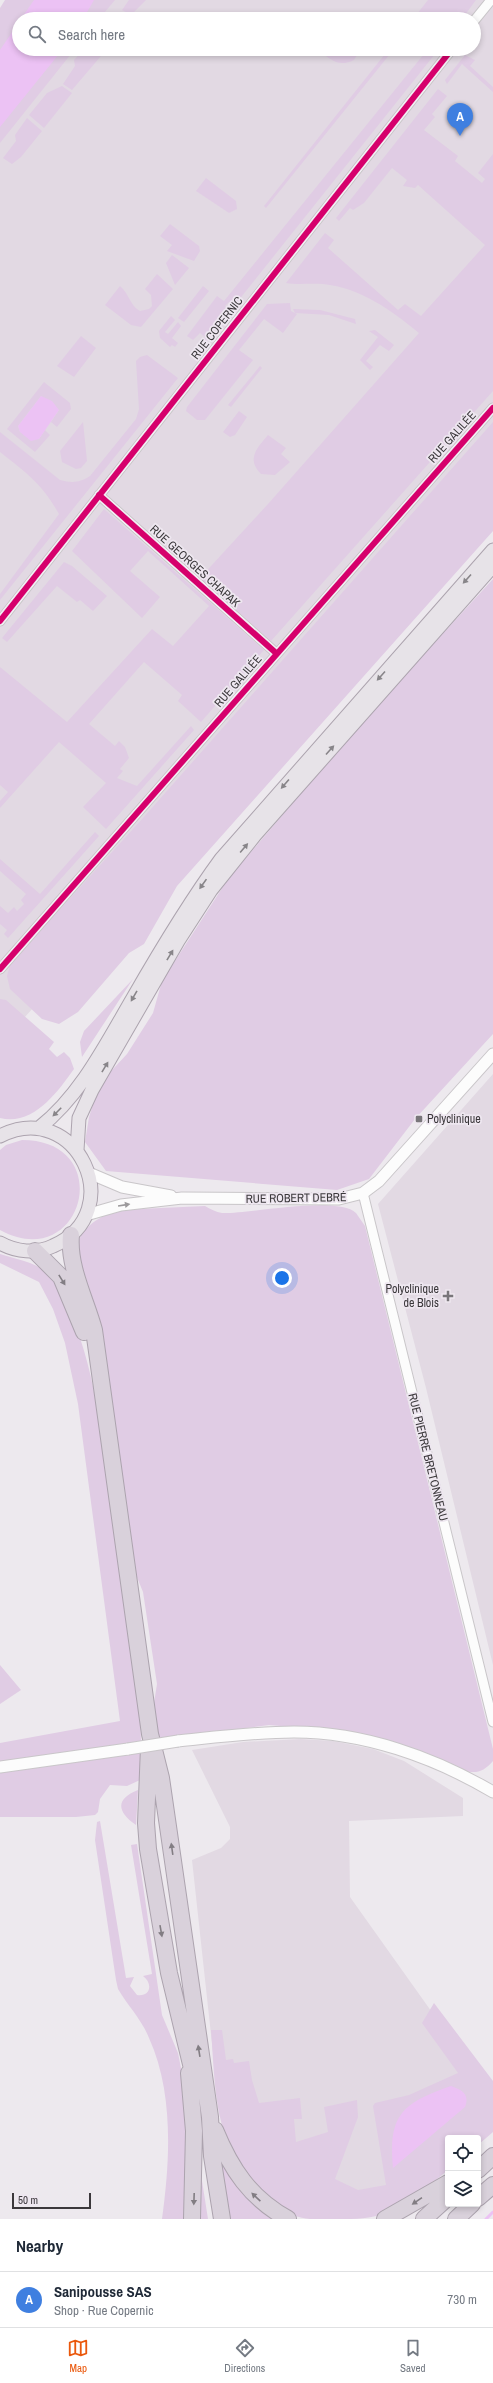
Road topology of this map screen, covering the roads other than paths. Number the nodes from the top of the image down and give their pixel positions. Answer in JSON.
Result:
{"nodes":[{"id":1,"x":491,"y":0,"type":"edge"},
{"id":2,"x":481,"y":12,"type":"edge"},
{"id":3,"x":446,"y":56,"type":"edge"},
{"id":4,"x":493,"y":408,"type":"edge"},
{"id":5,"x":99,"y":495,"type":"junction"},
{"id":6,"x":493,"y":550,"type":"edge"},
{"id":7,"x":493,"y":566,"type":"edge"},
{"id":8,"x":0,"y":621,"type":"edge"},
{"id":9,"x":276,"y":653,"type":"junction"},
{"id":10,"x":0,"y":969,"type":"edge"},
{"id":11,"x":493,"y":1054,"type":"edge"},
{"id":12,"x":39,"y":1128,"type":"junction"},
{"id":13,"x":3,"y":1132,"type":"edge"},
{"id":14,"x":77,"y":1150,"type":"junction"},
{"id":15,"x":89,"y":1173,"type":"junction"},
{"id":16,"x":363,"y":1193,"type":"junction"},
{"id":17,"x":182,"y":1198,"type":"junction"},
{"id":18,"x":86,"y":1215,"type":"junction"},
{"id":19,"x":71,"y":1235,"type":"junction"},
{"id":20,"x":0,"y":1243,"type":"edge"},
{"id":21,"x":35,"y":1251,"type":"junction"},
{"id":22,"x":98,"y":1370,"type":"junction"},
{"id":23,"x":493,"y":1722,"type":"edge"},
{"id":24,"x":150,"y":1734,"type":"junction"},
{"id":25,"x":0,"y":1767,"type":"edge"},
{"id":26,"x":493,"y":1791,"type":"edge"},
{"id":27,"x":187,"y":2054,"type":"junction"},
{"id":28,"x":210,"y":2117,"type":"junction"},
{"id":29,"x":493,"y":2156,"type":"edge"},
{"id":30,"x":481,"y":2163,"type":"edge"},
{"id":31,"x":481,"y":2167,"type":"edge"},
{"id":32,"x":445,"y":2184,"type":"edge"},
{"id":33,"x":493,"y":2185,"type":"edge"},
{"id":34,"x":481,"y":2195,"type":"edge"},
{"id":35,"x":445,"y":2200,"type":"edge"},
{"id":36,"x":469,"y":2207,"type":"edge"},
{"id":37,"x":192,"y":2219,"type":"edge"},
{"id":38,"x":216,"y":2219,"type":"edge"},
{"id":39,"x":222,"y":2219,"type":"edge"},
{"id":40,"x":288,"y":2219,"type":"edge"},
{"id":41,"x":385,"y":2219,"type":"edge"},
{"id":42,"x":424,"y":2219,"type":"edge"},
{"id":43,"x":456,"y":2219,"type":"edge"}],
"edges":[{"from":1,"to":2,"type":"street"},
{"from":3,"to":5,"type":"street","name":"RUE COPERNIC"},
{"from":4,"to":9,"type":"street","name":"RUE GALILÉE"},
{"from":5,"to":8,"type":"street","name":"RUE COPERNIC"},
{"from":5,"to":9,"type":"street","name":"RUE GEORGES CHAPAK"},
{"from":6,"to":12,"type":"main road","one_way":true},
{"from":14,"to":7,"type":"main road","one_way":true},
{"from":9,"to":10,"type":"street","name":"RUE GALILÉE"},
{"from":11,"to":16,"type":"street","name":"RUE ROBERT DEBRÉ"},
{"from":12,"to":13,"type":"main road"},
{"from":12,"to":14,"type":"main road"},
{"from":14,"to":15,"type":"main road"},
{"from":15,"to":17,"type":"street"},
{"from":15,"to":18,"type":"main road"},
{"from":16,"to":17,"type":"street","name":"RUE ROBERT DEBRÉ"},
{"from":16,"to":23,"type":"street","name":"RUE PIERRE BRETONNEAU"},
{"from":18,"to":17,"type":"street","one_way":true},
{"from":18,"to":19,"type":"main road"},
{"from":19,"to":21,"type":"main road"},
{"from":19,"to":22,"type":"highway"},
{"from":20,"to":21,"type":"main road"},
{"from":21,"to":22,"type":"highway","one_way":true},
{"from":22,"to":24,"type":"highway"},
{"from":24,"to":27,"type":"highway","one_way":true},
{"from":28,"to":24,"type":"highway","one_way":true},
{"from":25,"to":26,"type":"street","bridge":true},
{"from":27,"to":37,"type":"highway","one_way":true},
{"from":27,"to":38,"type":"highway"},
{"from":28,"to":39,"type":"highway"},
{"from":40,"to":28,"type":"highway","one_way":true},
{"from":29,"to":30,"type":"highway"},
{"from":29,"to":31,"type":"highway"},
{"from":32,"to":41,"type":"highway","one_way":true},
{"from":33,"to":34,"type":"highway"},
{"from":35,"to":42,"type":"highway"},
{"from":36,"to":43,"type":"highway"}]}
